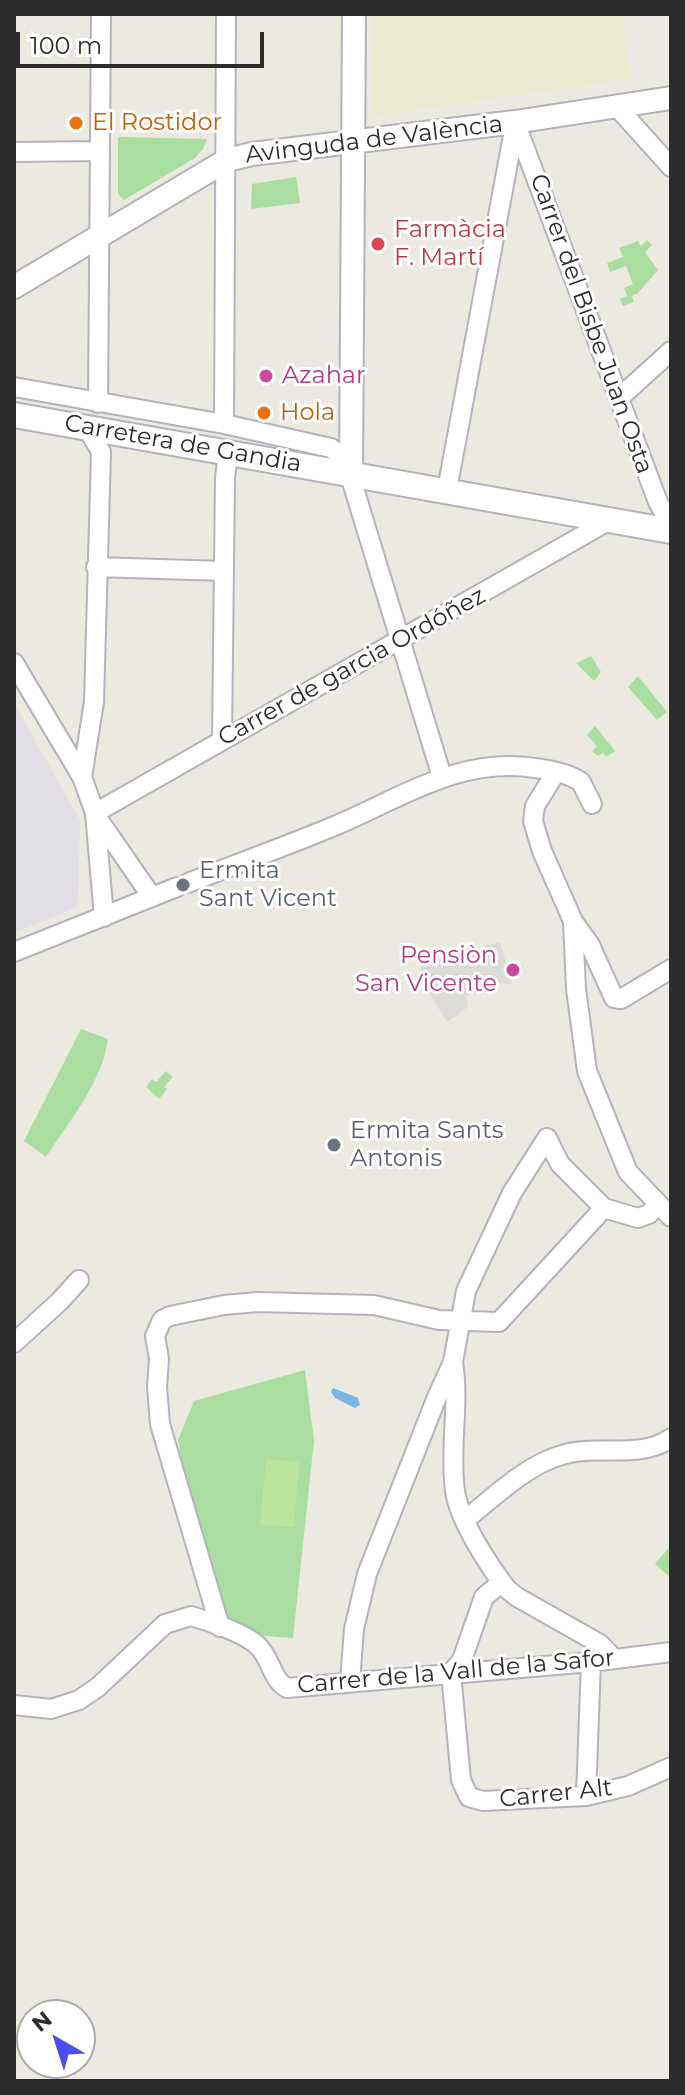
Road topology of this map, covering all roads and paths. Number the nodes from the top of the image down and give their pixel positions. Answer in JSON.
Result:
{"nodes":[{"id":1,"x":101,"y":14,"type":"edge"},
{"id":2,"x":226,"y":14,"type":"edge"},
{"id":3,"x":354,"y":14,"type":"edge"},
{"id":4,"x":671,"y":98,"type":"edge"},
{"id":5,"x":617,"y":107,"type":"junction"},
{"id":6,"x":515,"y":122,"type":"junction"},
{"id":7,"x":354,"y":142,"type":"junction"},
{"id":8,"x":99,"y":151,"type":"junction"},
{"id":9,"x":14,"y":152,"type":"edge"},
{"id":10,"x":227,"y":160,"type":"junction"},
{"id":11,"x":671,"y":167,"type":"edge"},
{"id":12,"x":538,"y":180,"type":"junction"},
{"id":13,"x":504,"y":181,"type":"junction"},
{"id":14,"x":98,"y":236,"type":"junction"},
{"id":15,"x":14,"y":287,"type":"edge"},
{"id":16,"x":671,"y":351,"type":"edge"},
{"id":17,"x":14,"y":387,"type":"edge"},
{"id":18,"x":619,"y":398,"type":"junction"},
{"id":19,"x":98,"y":403,"type":"junction"},
{"id":20,"x":14,"y":415,"type":"edge"},
{"id":21,"x":224,"y":424,"type":"junction"},
{"id":22,"x":87,"y":428,"type":"junction"},
{"id":23,"x":228,"y":452,"type":"junction"},
{"id":24,"x":349,"y":461,"type":"junction"},
{"id":25,"x":447,"y":490,"type":"junction"},
{"id":26,"x":610,"y":520,"type":"junction"},
{"id":27,"x":671,"y":528,"type":"edge"},
{"id":28,"x":96,"y":567,"type":"junction"},
{"id":29,"x":224,"y":571,"type":"junction"},
{"id":30,"x":401,"y":640,"type":"junction"},
{"id":31,"x":14,"y":663,"type":"edge"},
{"id":32,"x":222,"y":740,"type":"junction"},
{"id":33,"x":556,"y":772,"type":"junction"},
{"id":34,"x":82,"y":777,"type":"junction"},
{"id":35,"x":442,"y":777,"type":"junction"},
{"id":36,"x":592,"y":804,"type":"dead end"},
{"id":37,"x":95,"y":813,"type":"junction"},
{"id":38,"x":152,"y":897,"type":"junction"},
{"id":39,"x":104,"y":917,"type":"junction"},
{"id":40,"x":573,"y":921,"type":"junction"},
{"id":41,"x":14,"y":952,"type":"edge"},
{"id":42,"x":671,"y":969,"type":"edge"},
{"id":43,"x":604,"y":1208,"type":"junction"},
{"id":44,"x":664,"y":1211,"type":"edge"},
{"id":45,"x":79,"y":1280,"type":"dead end"},
{"id":46,"x":459,"y":1321,"type":"junction"},
{"id":47,"x":14,"y":1343,"type":"edge"},
{"id":48,"x":453,"y":1362,"type":"junction"},
{"id":49,"x":671,"y":1438,"type":"edge"},
{"id":50,"x":465,"y":1520,"type":"junction"},
{"id":51,"x":502,"y":1582,"type":"junction"},
{"id":52,"x":220,"y":1627,"type":"junction"},
{"id":53,"x":580,"y":1633,"type":"junction"},
{"id":54,"x":671,"y":1639,"type":"edge"},
{"id":55,"x":664,"y":1652,"type":"edge"},
{"id":56,"x":614,"y":1659,"type":"junction"},
{"id":57,"x":591,"y":1662,"type":"junction"},
{"id":58,"x":570,"y":1663,"type":"junction"},
{"id":59,"x":451,"y":1673,"type":"junction"},
{"id":60,"x":350,"y":1682,"type":"junction"},
{"id":61,"x":14,"y":1705,"type":"edge"},
{"id":62,"x":671,"y":1767,"type":"edge"},
{"id":63,"x":586,"y":1796,"type":"junction"}],
"edges":[{"from":1,"to":8,"type":"street"},
{"from":2,"to":10,"type":"street"},
{"from":3,"to":7,"type":"street"},
{"from":4,"to":5,"type":"street","name":"Avinguda de València"},
{"from":5,"to":6,"type":"street","name":"Avinguda de València"},
{"from":5,"to":11,"type":"street"},
{"from":6,"to":7,"type":"street","name":"Avinguda de València"},
{"from":6,"to":12,"type":"street","name":"Carrer del Bisbe Juan Osta"},
{"from":6,"to":13,"type":"street"},
{"from":7,"to":10,"type":"street","name":"Avinguda de València"},
{"from":7,"to":24,"type":"street"},
{"from":8,"to":9,"type":"street"},
{"from":8,"to":14,"type":"street"},
{"from":10,"to":14,"type":"street","name":"Avinguda de València"},
{"from":10,"to":21,"type":"street"},
{"from":12,"to":13,"type":"street"},
{"from":12,"to":18,"type":"street","name":"Carrer del Bisbe Juan Osta"},
{"from":13,"to":25,"type":"street"},
{"from":14,"to":15,"type":"street","name":"Avinguda de València"},
{"from":14,"to":19,"type":"street"},
{"from":16,"to":18,"type":"street"},
{"from":17,"to":19,"type":"street","name":"Carretera de Gandia"},
{"from":18,"to":27,"type":"street","name":"Carrer del Bisbe Juan Osta"},
{"from":19,"to":21,"type":"street","name":"Carretera de Gandia"},
{"from":20,"to":22,"type":"main road","name":"Carretera de Gandia"},
{"from":21,"to":24,"type":"street","name":"Carretera de Gandia"},
{"from":22,"to":23,"type":"main road","name":"Carretera de Gandia"},
{"from":22,"to":28,"type":"street"},
{"from":23,"to":24,"type":"main road","name":"Carretera de Gandia"},
{"from":23,"to":29,"type":"street"},
{"from":24,"to":25,"type":"main road","name":"Carretera de Gandia"},
{"from":24,"to":30,"type":"street"},
{"from":25,"to":26,"type":"main road","name":"Carretera de Gandia"},
{"from":26,"to":27,"type":"main road","name":"Carretera de Gandia"},
{"from":26,"to":30,"type":"street","name":"Carrer de garcia Ordóñez"},
{"from":28,"to":29,"type":"street"},
{"from":28,"to":34,"type":"street"},
{"from":29,"to":32,"type":"street"},
{"from":30,"to":32,"type":"street","name":"Carrer de garcia Ordóñez"},
{"from":30,"to":35,"type":"street"},
{"from":31,"to":34,"type":"street"},
{"from":32,"to":37,"type":"street","name":"Carrer de garcia Ordóñez"},
{"from":33,"to":35,"type":"street"},
{"from":33,"to":36,"type":"street"},
{"from":33,"to":40,"type":"street"},
{"from":34,"to":37,"type":"street"},
{"from":35,"to":38,"type":"street"},
{"from":37,"to":38,"type":"street"},
{"from":37,"to":39,"type":"street"},
{"from":38,"to":39,"type":"street"},
{"from":39,"to":41,"type":"street"},
{"from":40,"to":42,"type":"street"},
{"from":40,"to":44,"type":"street"},
{"from":43,"to":44,"type":"street"},
{"from":43,"to":46,"type":"street"},
{"from":43,"to":46,"type":"street"},
{"from":45,"to":47,"type":"street"},
{"from":46,"to":48,"type":"street"},
{"from":46,"to":52,"type":"street"},
{"from":48,"to":50,"type":"street"},
{"from":48,"to":60,"type":"street"},
{"from":49,"to":50,"type":"street"},
{"from":50,"to":51,"type":"street"},
{"from":51,"to":53,"type":"street"},
{"from":51,"to":59,"type":"street"},
{"from":52,"to":60,"type":"street","name":"Carrer de la Vall de la Safor"},
{"from":52,"to":61,"type":"street","name":"Carrer de la Vall de la Safor"},
{"from":53,"to":56,"type":"street"},
{"from":53,"to":58,"type":"street"},
{"from":54,"to":55,"type":"street"},
{"from":55,"to":56,"type":"street","name":"Carrer de la Vall de la Safor"},
{"from":56,"to":57,"type":"street","name":"Carrer de la Vall de la Safor"},
{"from":57,"to":58,"type":"street","name":"Carrer de la Vall de la Safor"},
{"from":57,"to":63,"type":"street"},
{"from":58,"to":59,"type":"street","name":"Carrer de la Vall de la Safor"},
{"from":59,"to":60,"type":"street","name":"Carrer de la Vall de la Safor"},
{"from":59,"to":63,"type":"street","name":"Carrer Alt"},
{"from":62,"to":63,"type":"street","name":"Carrer Alt"}]}
